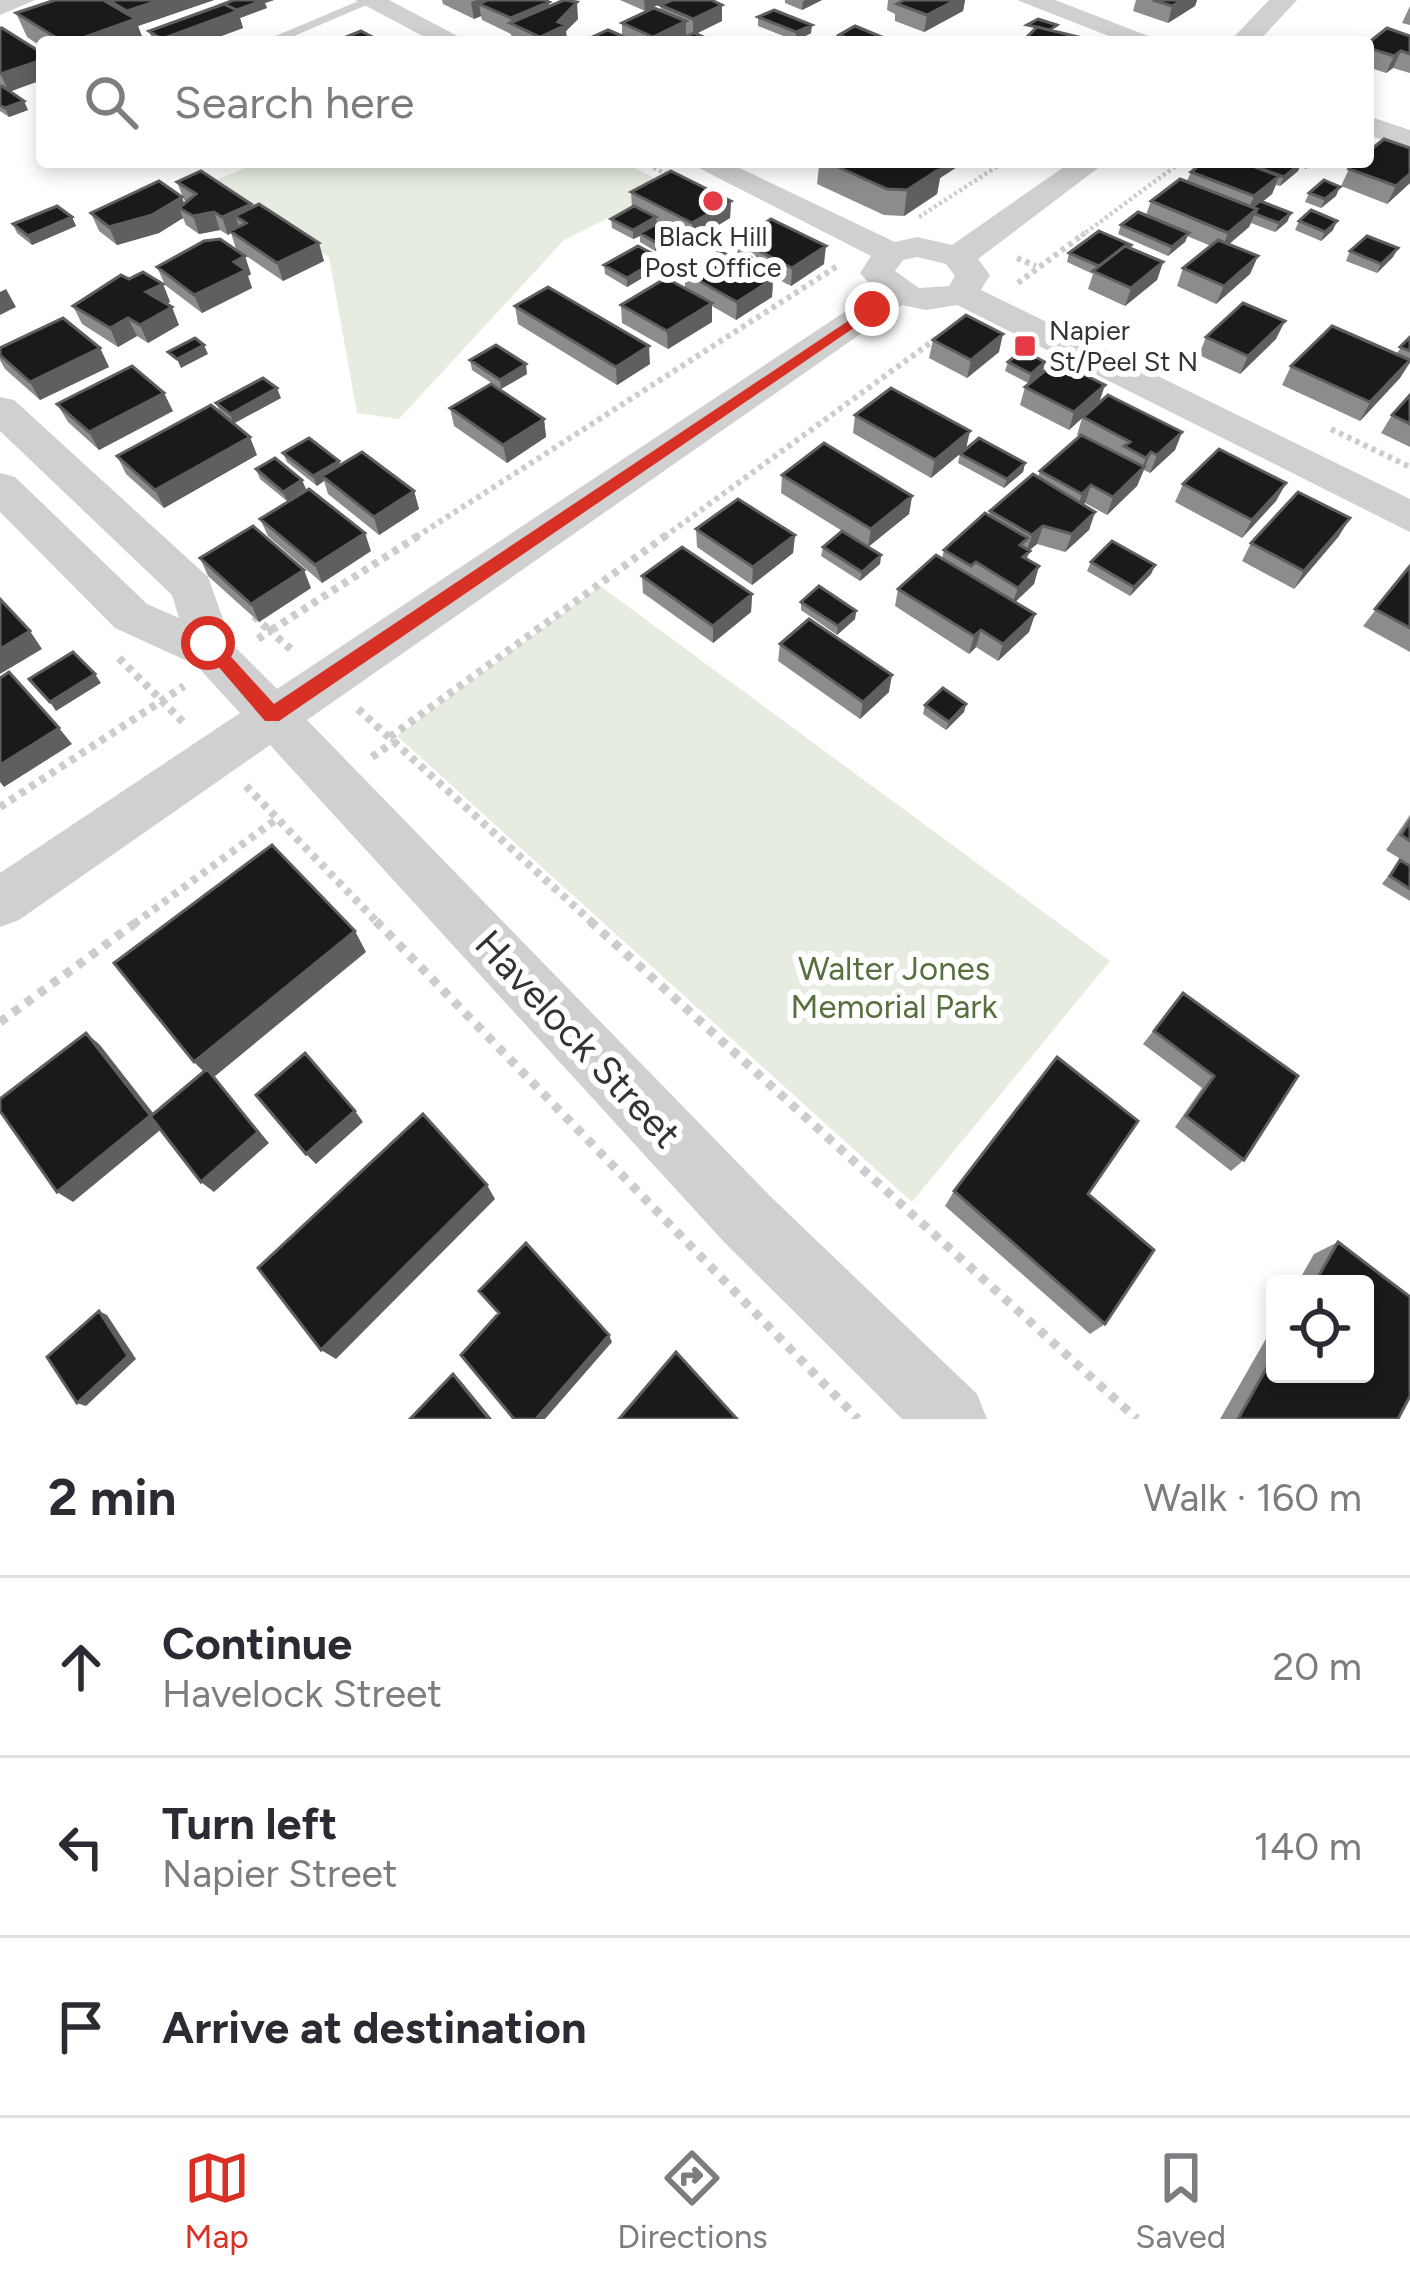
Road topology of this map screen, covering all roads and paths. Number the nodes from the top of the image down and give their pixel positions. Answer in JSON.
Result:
{"nodes":[{"id":1,"x":22,"y":0,"type":"edge"},
{"id":2,"x":1030,"y":0,"type":"edge"},
{"id":3,"x":1284,"y":0,"type":"edge"},
{"id":4,"x":369,"y":1,"type":"edge"},
{"id":5,"x":0,"y":7,"type":"edge"},
{"id":6,"x":283,"y":36,"type":"edge"},
{"id":7,"x":442,"y":36,"type":"edge"},
{"id":8,"x":1133,"y":36,"type":"edge"},
{"id":9,"x":1249,"y":36,"type":"edge"},
{"id":10,"x":1374,"y":127,"type":"edge"},
{"id":11,"x":1410,"y":140,"type":"edge"},
{"id":12,"x":712,"y":168,"type":"edge"},
{"id":13,"x":995,"y":168,"type":"edge"},
{"id":14,"x":1084,"y":168,"type":"edge"},
{"id":15,"x":1173,"y":168,"type":"edge"},
{"id":16,"x":918,"y":218,"type":"edge"},
{"id":17,"x":843,"y":262,"type":"dead end"},
{"id":18,"x":893,"y":273,"type":"junction"},
{"id":19,"x":960,"y":275,"type":"junction"},
{"id":20,"x":1015,"y":281,"type":"dead end"},
{"id":21,"x":946,"y":331,"type":"edge"},
{"id":22,"x":0,"y":409,"type":"edge"},
{"id":23,"x":0,"y":488,"type":"edge"},
{"id":24,"x":1410,"y":517,"type":"edge"},
{"id":25,"x":270,"y":632,"type":"dead end"},
{"id":26,"x":212,"y":652,"type":"junction"},
{"id":27,"x":161,"y":700,"type":"dead end"},
{"id":28,"x":272,"y":716,"type":"junction"},
{"id":29,"x":0,"y":807,"type":"edge"},
{"id":30,"x":0,"y":903,"type":"edge"},
{"id":31,"x":0,"y":1022,"type":"edge"},
{"id":32,"x":858,"y":1419,"type":"edge"},
{"id":33,"x":952,"y":1419,"type":"edge"},
{"id":34,"x":1137,"y":1419,"type":"edge"}],
"edges":[{"from":1,"to":5,"type":"street"},
{"from":2,"to":8,"type":"street"},
{"from":3,"to":9,"type":"street"},
{"from":4,"to":6,"type":"lane"},
{"from":4,"to":7,"type":"street"},
{"from":10,"to":11,"type":"street"},
{"from":12,"to":18,"type":"street"},
{"from":13,"to":16,"type":"path"},
{"from":14,"to":19,"type":"street"},
{"from":15,"to":20,"type":"path"},
{"from":17,"to":25,"type":"path"},
{"from":18,"to":19,"type":"street"},
{"from":18,"to":19,"type":"street"},
{"from":18,"to":28,"type":"street"},
{"from":19,"to":24,"type":"street"},
{"from":21,"to":34,"type":"path"},
{"from":22,"to":26,"type":"street","name":"Havelock Street"},
{"from":23,"to":26,"type":"street","name":"Havelock Street"},
{"from":26,"to":28,"type":"street","name":"Havelock Street"},
{"from":27,"to":29,"type":"path"},
{"from":28,"to":30,"type":"street"},
{"from":28,"to":33,"type":"street","name":"Havelock Street"},
{"from":31,"to":32,"type":"path"}]}
